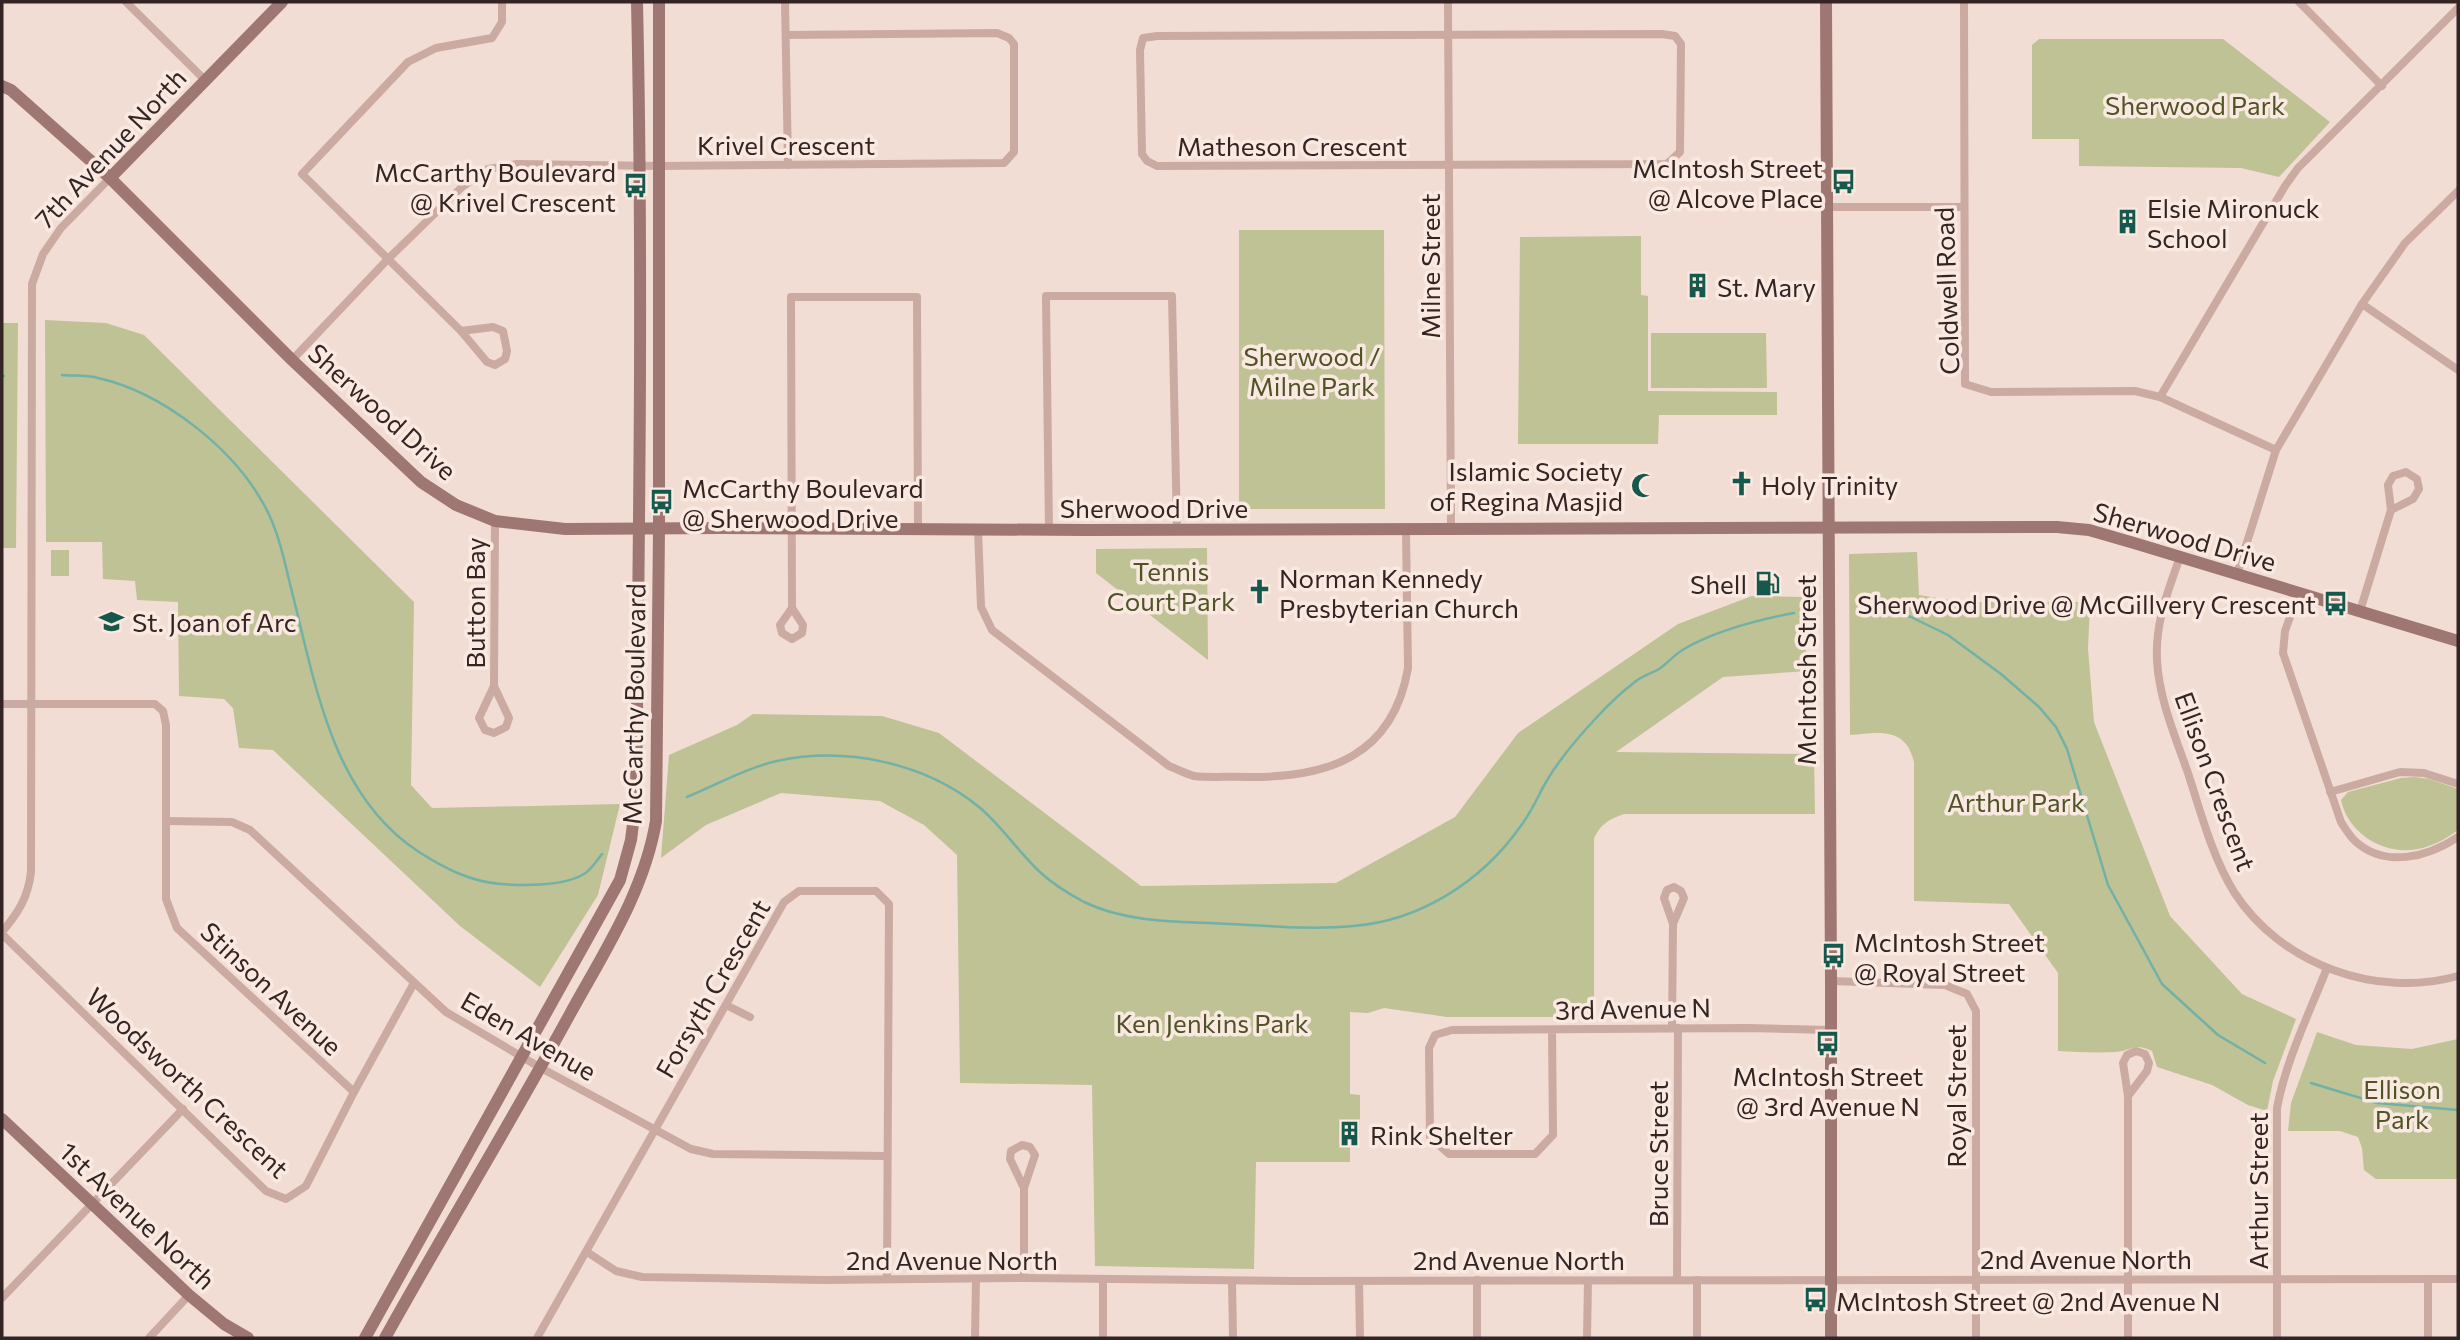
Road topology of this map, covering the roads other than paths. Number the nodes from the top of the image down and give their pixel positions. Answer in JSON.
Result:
{"nodes":[{"id":1,"x":126,"y":2,"type":"edge"},
{"id":2,"x":282,"y":2,"type":"edge"},
{"id":3,"x":502,"y":2,"type":"edge"},
{"id":4,"x":637,"y":2,"type":"edge"},
{"id":5,"x":659,"y":2,"type":"edge"},
{"id":6,"x":785,"y":2,"type":"edge"},
{"id":7,"x":1448,"y":2,"type":"edge"},
{"id":8,"x":1826,"y":2,"type":"edge"},
{"id":9,"x":1964,"y":2,"type":"edge"},
{"id":10,"x":2299,"y":2,"type":"edge"},
{"id":11,"x":2458,"y":8,"type":"edge"},
{"id":12,"x":786,"y":35,"type":"junction"},
{"id":13,"x":1449,"y":35,"type":"junction"},
{"id":14,"x":205,"y":80,"type":"junction"},
{"id":15,"x":2,"y":86,"type":"edge"},
{"id":16,"x":2382,"y":86,"type":"junction"},
{"id":17,"x":788,"y":165,"type":"junction"},
{"id":18,"x":1450,"y":165,"type":"junction"},
{"id":19,"x":640,"y":166,"type":"junction"},
{"id":20,"x":660,"y":166,"type":"junction"},
{"id":21,"x":110,"y":178,"type":"junction"},
{"id":22,"x":2458,"y":191,"type":"edge"},
{"id":23,"x":1827,"y":207,"type":"junction"},
{"id":24,"x":1963,"y":207,"type":"junction"},
{"id":25,"x":388,"y":259,"type":"junction"},
{"id":26,"x":2362,"y":304,"type":"junction"},
{"id":27,"x":460,"y":331,"type":"junction"},
{"id":28,"x":292,"y":360,"type":"junction"},
{"id":29,"x":2458,"y":370,"type":"edge"},
{"id":30,"x":2160,"y":397,"type":"junction"},
{"id":31,"x":2276,"y":450,"type":"junction"},
{"id":32,"x":2391,"y":510,"type":"junction"},
{"id":33,"x":495,"y":521,"type":"junction"},
{"id":34,"x":639,"y":528,"type":"junction"},
{"id":35,"x":659,"y":528,"type":"junction"},
{"id":36,"x":1828,"y":528,"type":"junction"},
{"id":37,"x":792,"y":529,"type":"junction"},
{"id":38,"x":918,"y":529,"type":"junction"},
{"id":39,"x":1177,"y":529,"type":"junction"},
{"id":40,"x":978,"y":530,"type":"junction"},
{"id":41,"x":1049,"y":530,"type":"junction"},
{"id":42,"x":1406,"y":530,"type":"junction"},
{"id":43,"x":1451,"y":530,"type":"junction"},
{"id":44,"x":2180,"y":557,"type":"junction"},
{"id":45,"x":2237,"y":574,"type":"junction"},
{"id":46,"x":2298,"y":592,"type":"junction"},
{"id":47,"x":792,"y":608,"type":"dead end"},
{"id":48,"x":2360,"y":611,"type":"junction"},
{"id":49,"x":2458,"y":641,"type":"edge"},
{"id":50,"x":494,"y":686,"type":"junction"},
{"id":51,"x":2,"y":704,"type":"edge"},
{"id":52,"x":32,"y":704,"type":"junction"},
{"id":53,"x":2458,"y":784,"type":"edge"},
{"id":54,"x":2330,"y":792,"type":"junction"},
{"id":55,"x":167,"y":821,"type":"junction"},
{"id":56,"x":2458,"y":837,"type":"edge"},
{"id":57,"x":1673,"y":924,"type":"dead end"},
{"id":58,"x":2,"y":933,"type":"edge"},
{"id":59,"x":2327,"y":968,"type":"junction"},
{"id":60,"x":2458,"y":976,"type":"edge"},
{"id":61,"x":1831,"y":981,"type":"junction"},
{"id":62,"x":414,"y":983,"type":"junction"},
{"id":63,"x":726,"y":1005,"type":"junction"},
{"id":64,"x":750,"y":1017,"type":"dead end"},
{"id":65,"x":1675,"y":1028,"type":"junction"},
{"id":66,"x":1552,"y":1030,"type":"junction"},
{"id":67,"x":1831,"y":1030,"type":"junction"},
{"id":68,"x":523,"y":1057,"type":"junction"},
{"id":69,"x":541,"y":1068,"type":"junction"},
{"id":70,"x":354,"y":1092,"type":"junction"},
{"id":71,"x":2128,"y":1096,"type":"junction"},
{"id":72,"x":183,"y":1109,"type":"junction"},
{"id":73,"x":2,"y":1119,"type":"edge"},
{"id":74,"x":656,"y":1131,"type":"junction"},
{"id":75,"x":887,"y":1156,"type":"junction"},
{"id":76,"x":1024,"y":1188,"type":"junction"},
{"id":77,"x":92,"y":1205,"type":"junction"},
{"id":78,"x":587,"y":1252,"type":"junction"},
{"id":79,"x":1024,"y":1278,"type":"junction"},
{"id":80,"x":2278,"y":1278,"type":"junction"},
{"id":81,"x":887,"y":1279,"type":"junction"},
{"id":82,"x":976,"y":1279,"type":"junction"},
{"id":83,"x":1103,"y":1279,"type":"junction"},
{"id":84,"x":1832,"y":1279,"type":"junction"},
{"id":85,"x":2128,"y":1279,"type":"junction"},
{"id":86,"x":2428,"y":1279,"type":"junction"},
{"id":87,"x":2458,"y":1279,"type":"edge"},
{"id":88,"x":1232,"y":1280,"type":"junction"},
{"id":89,"x":1359,"y":1280,"type":"junction"},
{"id":90,"x":1477,"y":1280,"type":"junction"},
{"id":91,"x":1677,"y":1280,"type":"junction"},
{"id":92,"x":1698,"y":1280,"type":"junction"},
{"id":93,"x":1976,"y":1280,"type":"junction"},
{"id":94,"x":1588,"y":1281,"type":"junction"},
{"id":95,"x":189,"y":1295,"type":"junction"},
{"id":96,"x":2,"y":1298,"type":"edge"},
{"id":97,"x":149,"y":1338,"type":"edge"},
{"id":98,"x":248,"y":1338,"type":"edge"},
{"id":99,"x":365,"y":1338,"type":"edge"},
{"id":100,"x":384,"y":1338,"type":"edge"},
{"id":101,"x":537,"y":1338,"type":"edge"},
{"id":102,"x":975,"y":1338,"type":"edge"},
{"id":103,"x":1103,"y":1338,"type":"edge"},
{"id":104,"x":1233,"y":1338,"type":"edge"},
{"id":105,"x":1360,"y":1338,"type":"edge"},
{"id":106,"x":1477,"y":1338,"type":"edge"},
{"id":107,"x":1587,"y":1338,"type":"edge"},
{"id":108,"x":1698,"y":1338,"type":"edge"},
{"id":109,"x":1830,"y":1338,"type":"edge"},
{"id":110,"x":1976,"y":1338,"type":"edge"},
{"id":111,"x":2127,"y":1338,"type":"edge"},
{"id":112,"x":2277,"y":1338,"type":"edge"},
{"id":113,"x":2428,"y":1338,"type":"edge"}],
"edges":[{"from":1,"to":14,"type":"street"},
{"from":2,"to":14,"type":"street","name":"7th Avenue North"},
{"from":3,"to":25,"type":"street"},
{"from":4,"to":19,"type":"street","name":"McCarthy Boulevard"},
{"from":5,"to":20,"type":"street","name":"McCarthy Boulevard"},
{"from":6,"to":12,"type":"street"},
{"from":7,"to":13,"type":"street","name":"Milne Street"},
{"from":8,"to":23,"type":"street","name":"McIntosh Street"},
{"from":9,"to":24,"type":"street","name":"Coldwell Road"},
{"from":10,"to":16,"type":"street"},
{"from":11,"to":16,"type":"street"},
{"from":12,"to":17,"type":"street"},
{"from":12,"to":17,"type":"street","name":"Krivel Crescent"},
{"from":13,"to":18,"type":"street","name":"Milne Street"},
{"from":13,"to":18,"type":"street"},
{"from":13,"to":18,"type":"street","name":"Matheson Crescent"},
{"from":14,"to":21,"type":"street","name":"7th Avenue North"},
{"from":15,"to":21,"type":"street","name":"Sherwood Drive"},
{"from":16,"to":30,"type":"street"},
{"from":17,"to":20,"type":"street","name":"Krivel Crescent"},
{"from":18,"to":43,"type":"street","name":"Milne Street"},
{"from":19,"to":20,"type":"street","name":"Krivel Crescent"},
{"from":19,"to":25,"type":"street","name":"Krivel Crescent"},
{"from":19,"to":34,"type":"street","name":"McCarthy Boulevard"},
{"from":20,"to":35,"type":"street","name":"McCarthy Boulevard"},
{"from":21,"to":28,"type":"street","name":"Sherwood Drive"},
{"from":21,"to":52,"type":"street","name":"7th Avenue North"},
{"from":22,"to":26,"type":"street"},
{"from":23,"to":24,"type":"street"},
{"from":23,"to":36,"type":"street","name":"McIntosh Street"},
{"from":24,"to":30,"type":"street","name":"Coldwell Road"},
{"from":25,"to":27,"type":"street"},
{"from":25,"to":28,"type":"street","name":"Krivel Crescent"},
{"from":26,"to":29,"type":"street"},
{"from":26,"to":31,"type":"street"},
{"from":27,"to":27,"type":"street"},
{"from":28,"to":33,"type":"street","name":"Sherwood Drive"},
{"from":30,"to":31,"type":"street","name":"Coldwell Road"},
{"from":31,"to":45,"type":"street"},
{"from":32,"to":32,"type":"street"},
{"from":32,"to":48,"type":"street"},
{"from":33,"to":34,"type":"street","name":"Sherwood Drive"},
{"from":33,"to":50,"type":"street","name":"Button Bay"},
{"from":34,"to":35,"type":"street","name":"Sherwood Drive"},
{"from":34,"to":68,"type":"street","name":"McCarthy Boulevard"},
{"from":35,"to":37,"type":"street","name":"Sherwood Drive"},
{"from":35,"to":69,"type":"street","name":"McCarthy Boulevard"},
{"from":36,"to":43,"type":"street","name":"Sherwood Drive"},
{"from":36,"to":44,"type":"street","name":"Sherwood Drive"},
{"from":36,"to":61,"type":"street","name":"McIntosh Street"},
{"from":37,"to":38,"type":"street","name":"Sherwood Drive"},
{"from":37,"to":38,"type":"street"},
{"from":37,"to":47,"type":"street"},
{"from":38,"to":40,"type":"street","name":"Sherwood Drive"},
{"from":39,"to":41,"type":"street","name":"Sherwood Drive"},
{"from":39,"to":41,"type":"street"},
{"from":39,"to":42,"type":"street","name":"Sherwood Drive"},
{"from":40,"to":41,"type":"street","name":"Sherwood Drive"},
{"from":40,"to":42,"type":"street"},
{"from":42,"to":43,"type":"street","name":"Sherwood Drive"},
{"from":44,"to":45,"type":"street","name":"Sherwood Drive"},
{"from":44,"to":59,"type":"street","name":"Ellison Crescent"},
{"from":45,"to":46,"type":"street","name":"Sherwood Drive"},
{"from":46,"to":48,"type":"street","name":"Sherwood Drive"},
{"from":46,"to":54,"type":"street"},
{"from":48,"to":49,"type":"street","name":"Sherwood Drive"},
{"from":50,"to":50,"type":"street","name":"Button Bay"},
{"from":51,"to":52,"type":"street"},
{"from":52,"to":55,"type":"street","name":"Stinson Avenue"},
{"from":52,"to":58,"type":"street","name":"7th Avenue North"},
{"from":53,"to":54,"type":"street"},
{"from":54,"to":56,"type":"street"},
{"from":55,"to":62,"type":"street","name":"Eden Avenue"},
{"from":55,"to":70,"type":"street","name":"Stinson Avenue"},
{"from":57,"to":65,"type":"street","name":"Bruce Street"},
{"from":58,"to":72,"type":"street","name":"Woodsworth Crescent"},
{"from":59,"to":60,"type":"street","name":"Ellison Crescent"},
{"from":59,"to":80,"type":"street","name":"Arthur Street"},
{"from":61,"to":67,"type":"street","name":"McIntosh Street"},
{"from":61,"to":93,"type":"street","name":"Royal Street"},
{"from":62,"to":68,"type":"street","name":"Eden Avenue"},
{"from":62,"to":70,"type":"street","name":"Woodsworth Crescent"},
{"from":63,"to":64,"type":"street"},
{"from":63,"to":74,"type":"street","name":"Forsyth Crescent"},
{"from":63,"to":75,"type":"street","name":"Forsyth Crescent"},
{"from":65,"to":66,"type":"street","name":"3rd Avenue N"},
{"from":65,"to":67,"type":"street","name":"3rd Avenue N"},
{"from":65,"to":91,"type":"street","name":"Bruce Street"},
{"from":66,"to":66,"type":"street","name":"3rd Avenue N"},
{"from":67,"to":84,"type":"street","name":"McIntosh Street"},
{"from":68,"to":69,"type":"street","name":"Eden Avenue"},
{"from":68,"to":99,"type":"street","name":"McCarthy Boulevard"},
{"from":69,"to":74,"type":"street","name":"Eden Avenue"},
{"from":69,"to":100,"type":"street","name":"McCarthy Boulevard"},
{"from":70,"to":72,"type":"street","name":"Woodsworth Crescent"},
{"from":71,"to":71,"type":"street"},
{"from":71,"to":85,"type":"street"},
{"from":72,"to":77,"type":"street"},
{"from":73,"to":77,"type":"street","name":"1st Avenue North"},
{"from":74,"to":75,"type":"street","name":"Eden Avenue"},
{"from":74,"to":78,"type":"street","name":"Forsyth Crescent"},
{"from":75,"to":81,"type":"street","name":"Forsyth Crescent"},
{"from":76,"to":76,"type":"street"},
{"from":76,"to":79,"type":"street"},
{"from":77,"to":95,"type":"street","name":"1st Avenue North"},
{"from":77,"to":96,"type":"street"},
{"from":78,"to":81,"type":"street","name":"2nd Avenue North"},
{"from":78,"to":101,"type":"street","name":"Forsyth Crescent"},
{"from":79,"to":82,"type":"street","name":"2nd Avenue North"},
{"from":79,"to":83,"type":"street","name":"2nd Avenue North"},
{"from":80,"to":85,"type":"street","name":"2nd Avenue North"},
{"from":80,"to":86,"type":"street","name":"2nd Avenue North"},
{"from":80,"to":112,"type":"street","name":"Arthur Street"},
{"from":81,"to":82,"type":"street","name":"2nd Avenue North"},
{"from":82,"to":102,"type":"street"},
{"from":83,"to":88,"type":"street","name":"2nd Avenue North"},
{"from":83,"to":103,"type":"street"},
{"from":84,"to":92,"type":"street","name":"2nd Avenue North"},
{"from":84,"to":93,"type":"street","name":"2nd Avenue North"},
{"from":84,"to":109,"type":"street","name":"McIntosh Street"},
{"from":85,"to":93,"type":"street","name":"2nd Avenue North"},
{"from":85,"to":111,"type":"street"},
{"from":86,"to":87,"type":"street","name":"2nd Avenue North"},
{"from":86,"to":113,"type":"street"},
{"from":88,"to":89,"type":"street","name":"2nd Avenue North"},
{"from":88,"to":104,"type":"street"},
{"from":89,"to":90,"type":"street","name":"2nd Avenue North"},
{"from":89,"to":105,"type":"street"},
{"from":90,"to":94,"type":"street","name":"2nd Avenue North"},
{"from":90,"to":106,"type":"street"},
{"from":91,"to":92,"type":"street","name":"2nd Avenue North"},
{"from":91,"to":94,"type":"street","name":"2nd Avenue North"},
{"from":92,"to":108,"type":"street"},
{"from":93,"to":110,"type":"street","name":"Royal Street"},
{"from":94,"to":107,"type":"street"},
{"from":95,"to":97,"type":"street"},
{"from":95,"to":98,"type":"street","name":"1st Avenue North"}]}
